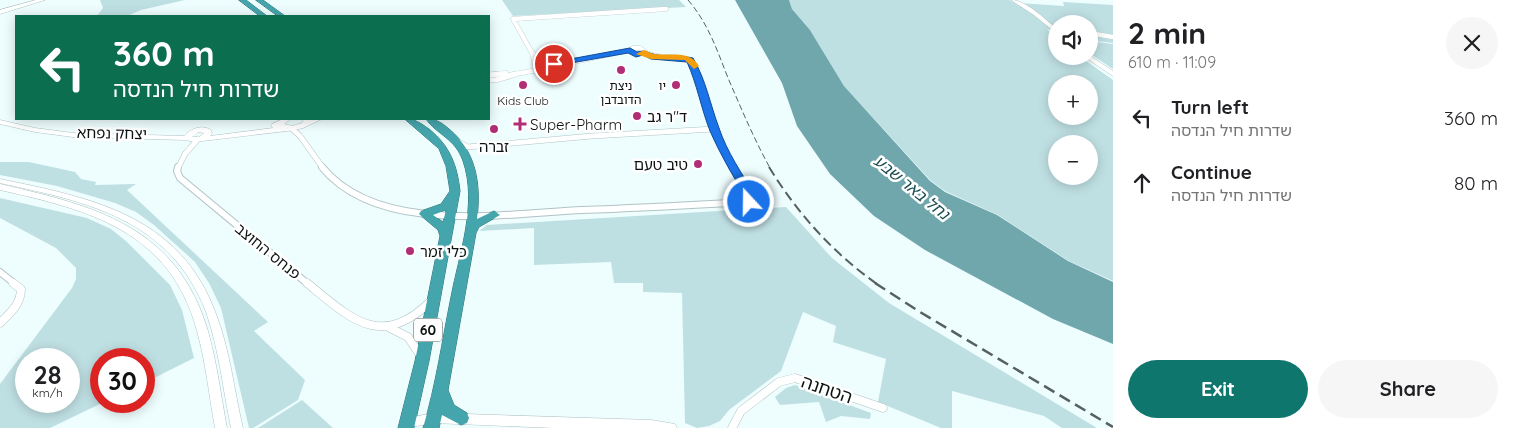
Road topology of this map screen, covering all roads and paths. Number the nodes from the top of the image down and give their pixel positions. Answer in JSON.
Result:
{"nodes":[{"id":1,"x":34,"y":0,"type":"edge"},
{"id":2,"x":42,"y":0,"type":"edge"},
{"id":3,"x":242,"y":0,"type":"edge"},
{"id":4,"x":259,"y":0,"type":"edge"},
{"id":5,"x":1014,"y":0,"type":"edge"},
{"id":6,"x":666,"y":9,"type":"dead end"},
{"id":7,"x":0,"y":11,"type":"edge"},
{"id":8,"x":263,"y":15,"type":"edge"},
{"id":9,"x":281,"y":15,"type":"edge"},
{"id":10,"x":1048,"y":24,"type":"edge"},
{"id":11,"x":1098,"y":34,"type":"edge"},
{"id":12,"x":1113,"y":37,"type":"edge"},
{"id":13,"x":532,"y":53,"type":"junction"},
{"id":14,"x":1098,"y":64,"type":"edge"},
{"id":15,"x":548,"y":65,"type":"junction"},
{"id":16,"x":536,"y":67,"type":"junction"},
{"id":17,"x":1113,"y":74,"type":"edge"},
{"id":18,"x":490,"y":75,"type":"edge"},
{"id":19,"x":499,"y":76,"type":"junction"},
{"id":20,"x":490,"y":80,"type":"edge"},
{"id":21,"x":410,"y":120,"type":"edge"},
{"id":22,"x":431,"y":120,"type":"edge"},
{"id":23,"x":0,"y":122,"type":"edge"},
{"id":24,"x":305,"y":123,"type":"edge"},
{"id":25,"x":288,"y":125,"type":"edge"},
{"id":26,"x":714,"y":129,"type":"junction"},
{"id":27,"x":208,"y":132,"type":"junction"},
{"id":28,"x":300,"y":135,"type":"junction"},
{"id":29,"x":189,"y":137,"type":"junction"},
{"id":30,"x":200,"y":139,"type":"junction"},
{"id":31,"x":457,"y":141,"type":"junction"},
{"id":32,"x":187,"y":150,"type":"junction"},
{"id":33,"x":0,"y":180,"type":"edge"},
{"id":34,"x":0,"y":187,"type":"edge"},
{"id":35,"x":454,"y":194,"type":"junction"},
{"id":36,"x":743,"y":203,"type":"joint"},
{"id":37,"x":472,"y":210,"type":"junction"},
{"id":38,"x":425,"y":214,"type":"junction"},
{"id":39,"x":494,"y":215,"type":"junction"},
{"id":40,"x":450,"y":216,"type":"junction"},
{"id":41,"x":446,"y":236,"type":"junction"},
{"id":42,"x":468,"y":236,"type":"junction"},
{"id":43,"x":0,"y":272,"type":"edge"},
{"id":44,"x":434,"y":298,"type":"junction"},
{"id":45,"x":0,"y":323,"type":"edge"},
{"id":46,"x":388,"y":327,"type":"junction"},
{"id":47,"x":422,"y":361,"type":"junction"},
{"id":48,"x":441,"y":390,"type":"junction"},
{"id":49,"x":883,"y":408,"type":"dead end"},
{"id":50,"x":461,"y":418,"type":"junction"},
{"id":51,"x":429,"y":424,"type":"edge"},
{"id":52,"x":549,"y":425,"type":"edge"},
{"id":53,"x":406,"y":426,"type":"edge"},
{"id":54,"x":221,"y":428,"type":"edge"},
{"id":55,"x":237,"y":428,"type":"edge"},
{"id":56,"x":671,"y":428,"type":"edge"},
{"id":57,"x":732,"y":428,"type":"edge"}],
"edges":[{"from":1,"to":7,"type":"main road"},
{"from":2,"to":7,"type":"main road"},
{"from":3,"to":8,"type":"highway"},
{"from":4,"to":9,"type":"highway"},
{"from":5,"to":10,"type":"street"},
{"from":6,"to":13,"type":"street"},
{"from":11,"to":12,"type":"street"},
{"from":13,"to":15,"type":"street"},
{"from":13,"to":16,"type":"street"},
{"from":14,"to":17,"type":"main road"},
{"from":15,"to":16,"type":"street"},
{"from":15,"to":26,"type":"street"},
{"from":16,"to":19,"type":"street"},
{"from":18,"to":19,"type":"street"},
{"from":19,"to":20,"type":"street"},
{"from":21,"to":35,"type":"highway","number":"60"},
{"from":22,"to":31,"type":"highway","number":"60"},
{"from":23,"to":29,"type":"main road","name":"יצחק נפחא"},
{"from":24,"to":25,"type":"main road"},
{"from":24,"to":28,"type":"street"},
{"from":25,"to":27,"type":"main road"},
{"from":25,"to":28,"type":"street"},
{"from":25,"to":30,"type":"main road"},
{"from":26,"to":31,"type":"street"},
{"from":26,"to":36,"type":"street"},
{"from":27,"to":29,"type":"main road"},
{"from":27,"to":30,"type":"main road"},
{"from":28,"to":38,"type":"street"},
{"from":29,"to":30,"type":"main road"},
{"from":29,"to":32,"type":"street","name":"פנחס החוצב"},
{"from":30,"to":32,"type":"street","name":"פנחס החוצב"},
{"from":31,"to":37,"type":"highway","number":"60"},
{"from":32,"to":46,"type":"street","name":"פנחס החוצב"},
{"from":33,"to":55,"type":"main road"},
{"from":34,"to":54,"type":"main road"},
{"from":35,"to":38,"type":"highway"},
{"from":35,"to":40,"type":"highway","number":"60"},
{"from":36,"to":39,"type":"street"},
{"from":37,"to":39,"type":"highway"},
{"from":37,"to":40,"type":"street"},
{"from":37,"to":42,"type":"highway","number":"60"},
{"from":38,"to":40,"type":"street"},
{"from":38,"to":41,"type":"highway"},
{"from":39,"to":42,"type":"highway"},
{"from":40,"to":41,"type":"highway","number":"60"},
{"from":41,"to":44,"type":"highway","number":"60"},
{"from":42,"to":48,"type":"highway","number":"60"},
{"from":43,"to":45,"type":"street"},
{"from":44,"to":46,"type":"street","name":"פנחס החוצב"},
{"from":44,"to":47,"type":"highway","number":"60"},
{"from":46,"to":47,"type":"street","name":"פנחס החוצב"},
{"from":47,"to":53,"type":"highway","number":"60"},
{"from":48,"to":50,"type":"highway"},
{"from":48,"to":51,"type":"highway","number":"60"},
{"from":49,"to":57,"type":"street","name":"הטחנה"},
{"from":50,"to":51,"type":"main road"},
{"from":50,"to":52,"type":"street"},
{"from":51,"to":53,"type":"main road"},
{"from":52,"to":56,"type":"street"}]}
